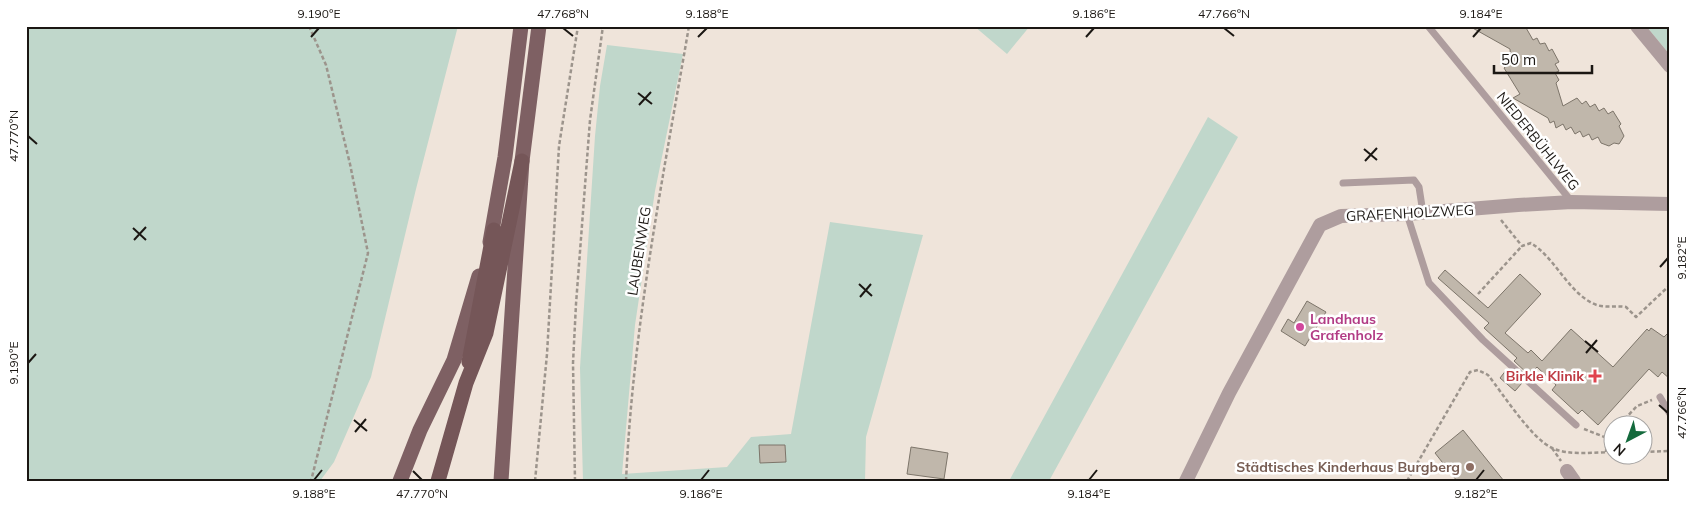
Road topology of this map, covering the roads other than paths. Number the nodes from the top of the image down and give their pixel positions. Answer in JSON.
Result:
{"nodes":[{"id":1,"x":521,"y":26,"type":"edge"},
{"id":2,"x":539,"y":26,"type":"edge"},
{"id":3,"x":1428,"y":26,"type":"edge"},
{"id":4,"x":1637,"y":26,"type":"edge"},
{"id":5,"x":1670,"y":66,"type":"edge"},
{"id":6,"x":522,"y":161,"type":"junction"},
{"id":7,"x":1343,"y":183,"type":"dead end"},
{"id":8,"x":1572,"y":202,"type":"junction"},
{"id":9,"x":1670,"y":204,"type":"edge"},
{"id":10,"x":1423,"y":213,"type":"junction"},
{"id":11,"x":1407,"y":214,"type":"junction"},
{"id":12,"x":494,"y":230,"type":"junction"},
{"id":13,"x":466,"y":383,"type":"junction"},
{"id":14,"x":1660,"y":397,"type":"road end"},
{"id":15,"x":1670,"y":414,"type":"edge"},
{"id":16,"x":1576,"y":426,"type":"road end"},
{"id":17,"x":400,"y":481,"type":"edge"},
{"id":18,"x":438,"y":481,"type":"edge"},
{"id":19,"x":502,"y":481,"type":"edge"},
{"id":20,"x":1186,"y":481,"type":"edge"}],
"edges":[{"from":1,"to":12,"type":"main road"},
{"from":2,"to":6,"type":"main road"},
{"from":3,"to":8,"type":"lane","name":"NIEDERBÜHLWEG"},
{"from":4,"to":5,"type":"street"},
{"from":6,"to":13,"type":"highway"},
{"from":6,"to":19,"type":"main road"},
{"from":7,"to":10,"type":"lane"},
{"from":8,"to":9,"type":"street","name":"GRAFENHOLZWEG"},
{"from":8,"to":10,"type":"street","name":"GRAFENHOLZWEG"},
{"from":10,"to":11,"type":"street","name":"GRAFENHOLZWEG"},
{"from":11,"to":16,"type":"lane"},
{"from":11,"to":20,"type":"street","name":"GRAFENHOLZWEG"},
{"from":12,"to":13,"type":"highway"},
{"from":12,"to":17,"type":"main road"},
{"from":13,"to":18,"type":"highway"},
{"from":14,"to":15,"type":"lane"}]}
